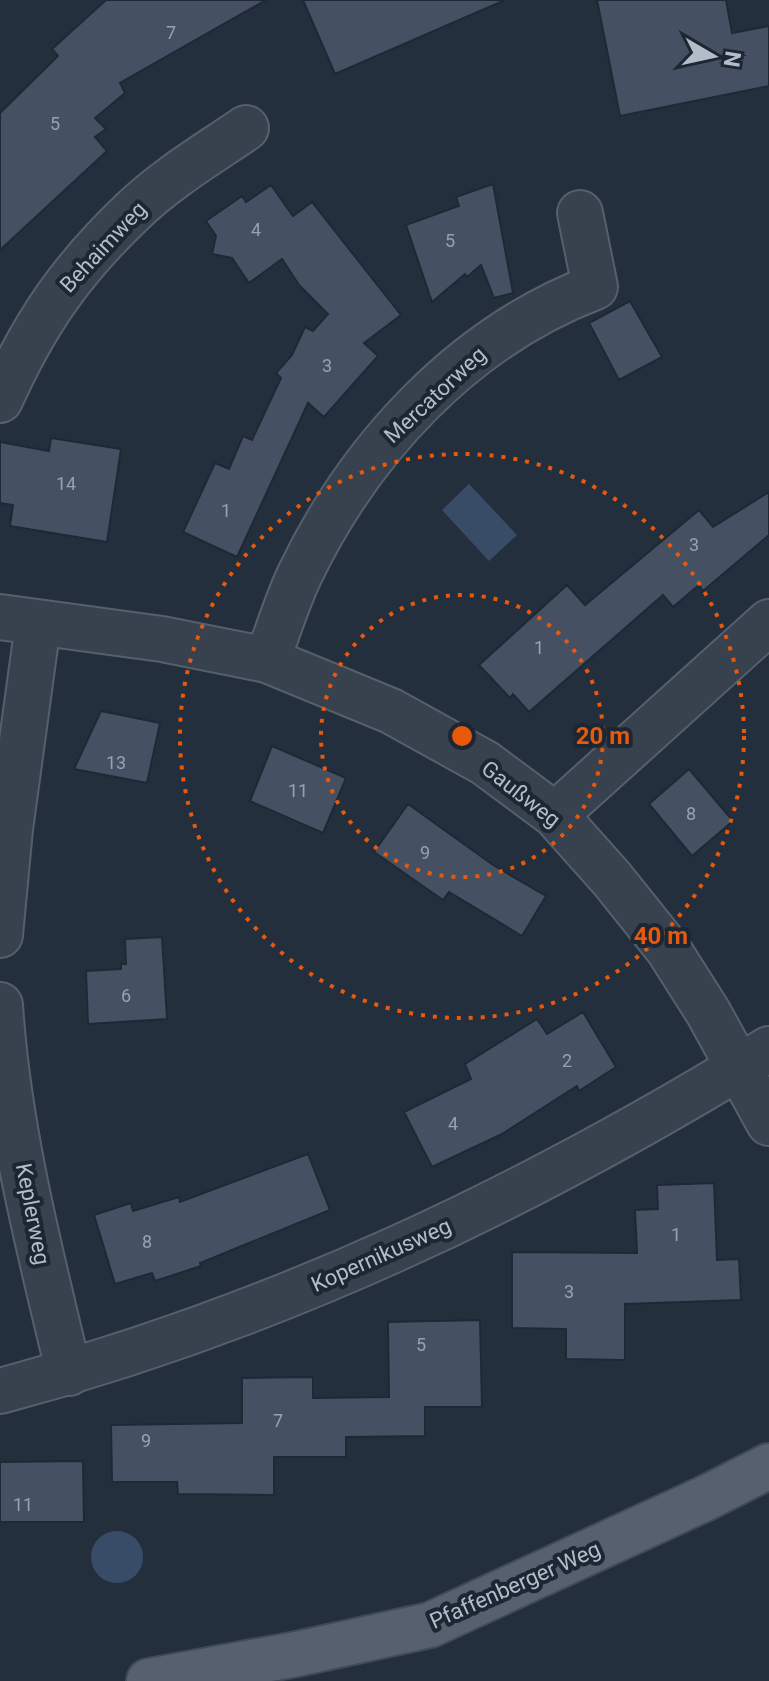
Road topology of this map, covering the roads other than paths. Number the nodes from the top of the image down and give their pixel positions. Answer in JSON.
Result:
{"nodes":[{"id":1,"x":246,"y":128,"type":"dead end"},
{"id":2,"x":580,"y":213,"type":"dead end"},
{"id":3,"x":0,"y":400,"type":"edge"},
{"id":4,"x":19,"y":621,"type":"edge"},
{"id":5,"x":769,"y":622,"type":"edge"},
{"id":6,"x":267,"y":660,"type":"junction"},
{"id":7,"x":555,"y":815,"type":"junction"},
{"id":8,"x":0,"y":935,"type":"edge"},
{"id":9,"x":0,"y":1005,"type":"edge"},
{"id":10,"x":754,"y":1059,"type":"edge"},
{"id":11,"x":769,"y":1123,"type":"edge"},
{"id":12,"x":69,"y":1373,"type":"junction"},
{"id":13,"x":0,"y":1391,"type":"edge"},
{"id":14,"x":769,"y":1466,"type":"edge"},
{"id":15,"x":152,"y":1681,"type":"edge"}],
"edges":[{"from":1,"to":3,"type":"street","name":"Behaimweg"},
{"from":2,"to":6,"type":"street","name":"Mercatorweg"},
{"from":4,"to":6,"type":"street","name":"Gaußweg"},
{"from":4,"to":8,"type":"street"},
{"from":5,"to":7,"type":"street"},
{"from":6,"to":7,"type":"street","name":"Gaußweg"},
{"from":7,"to":10,"type":"street","name":"Gaußweg"},
{"from":9,"to":12,"type":"street","name":"Keplerweg"},
{"from":10,"to":11,"type":"street","name":"Gaußweg"},
{"from":10,"to":12,"type":"street","name":"Kopernikusweg"},
{"from":12,"to":13,"type":"street","name":"Kopernikusweg"},
{"from":14,"to":15,"type":"main road","name":"Pfaffenberger Weg"}]}
